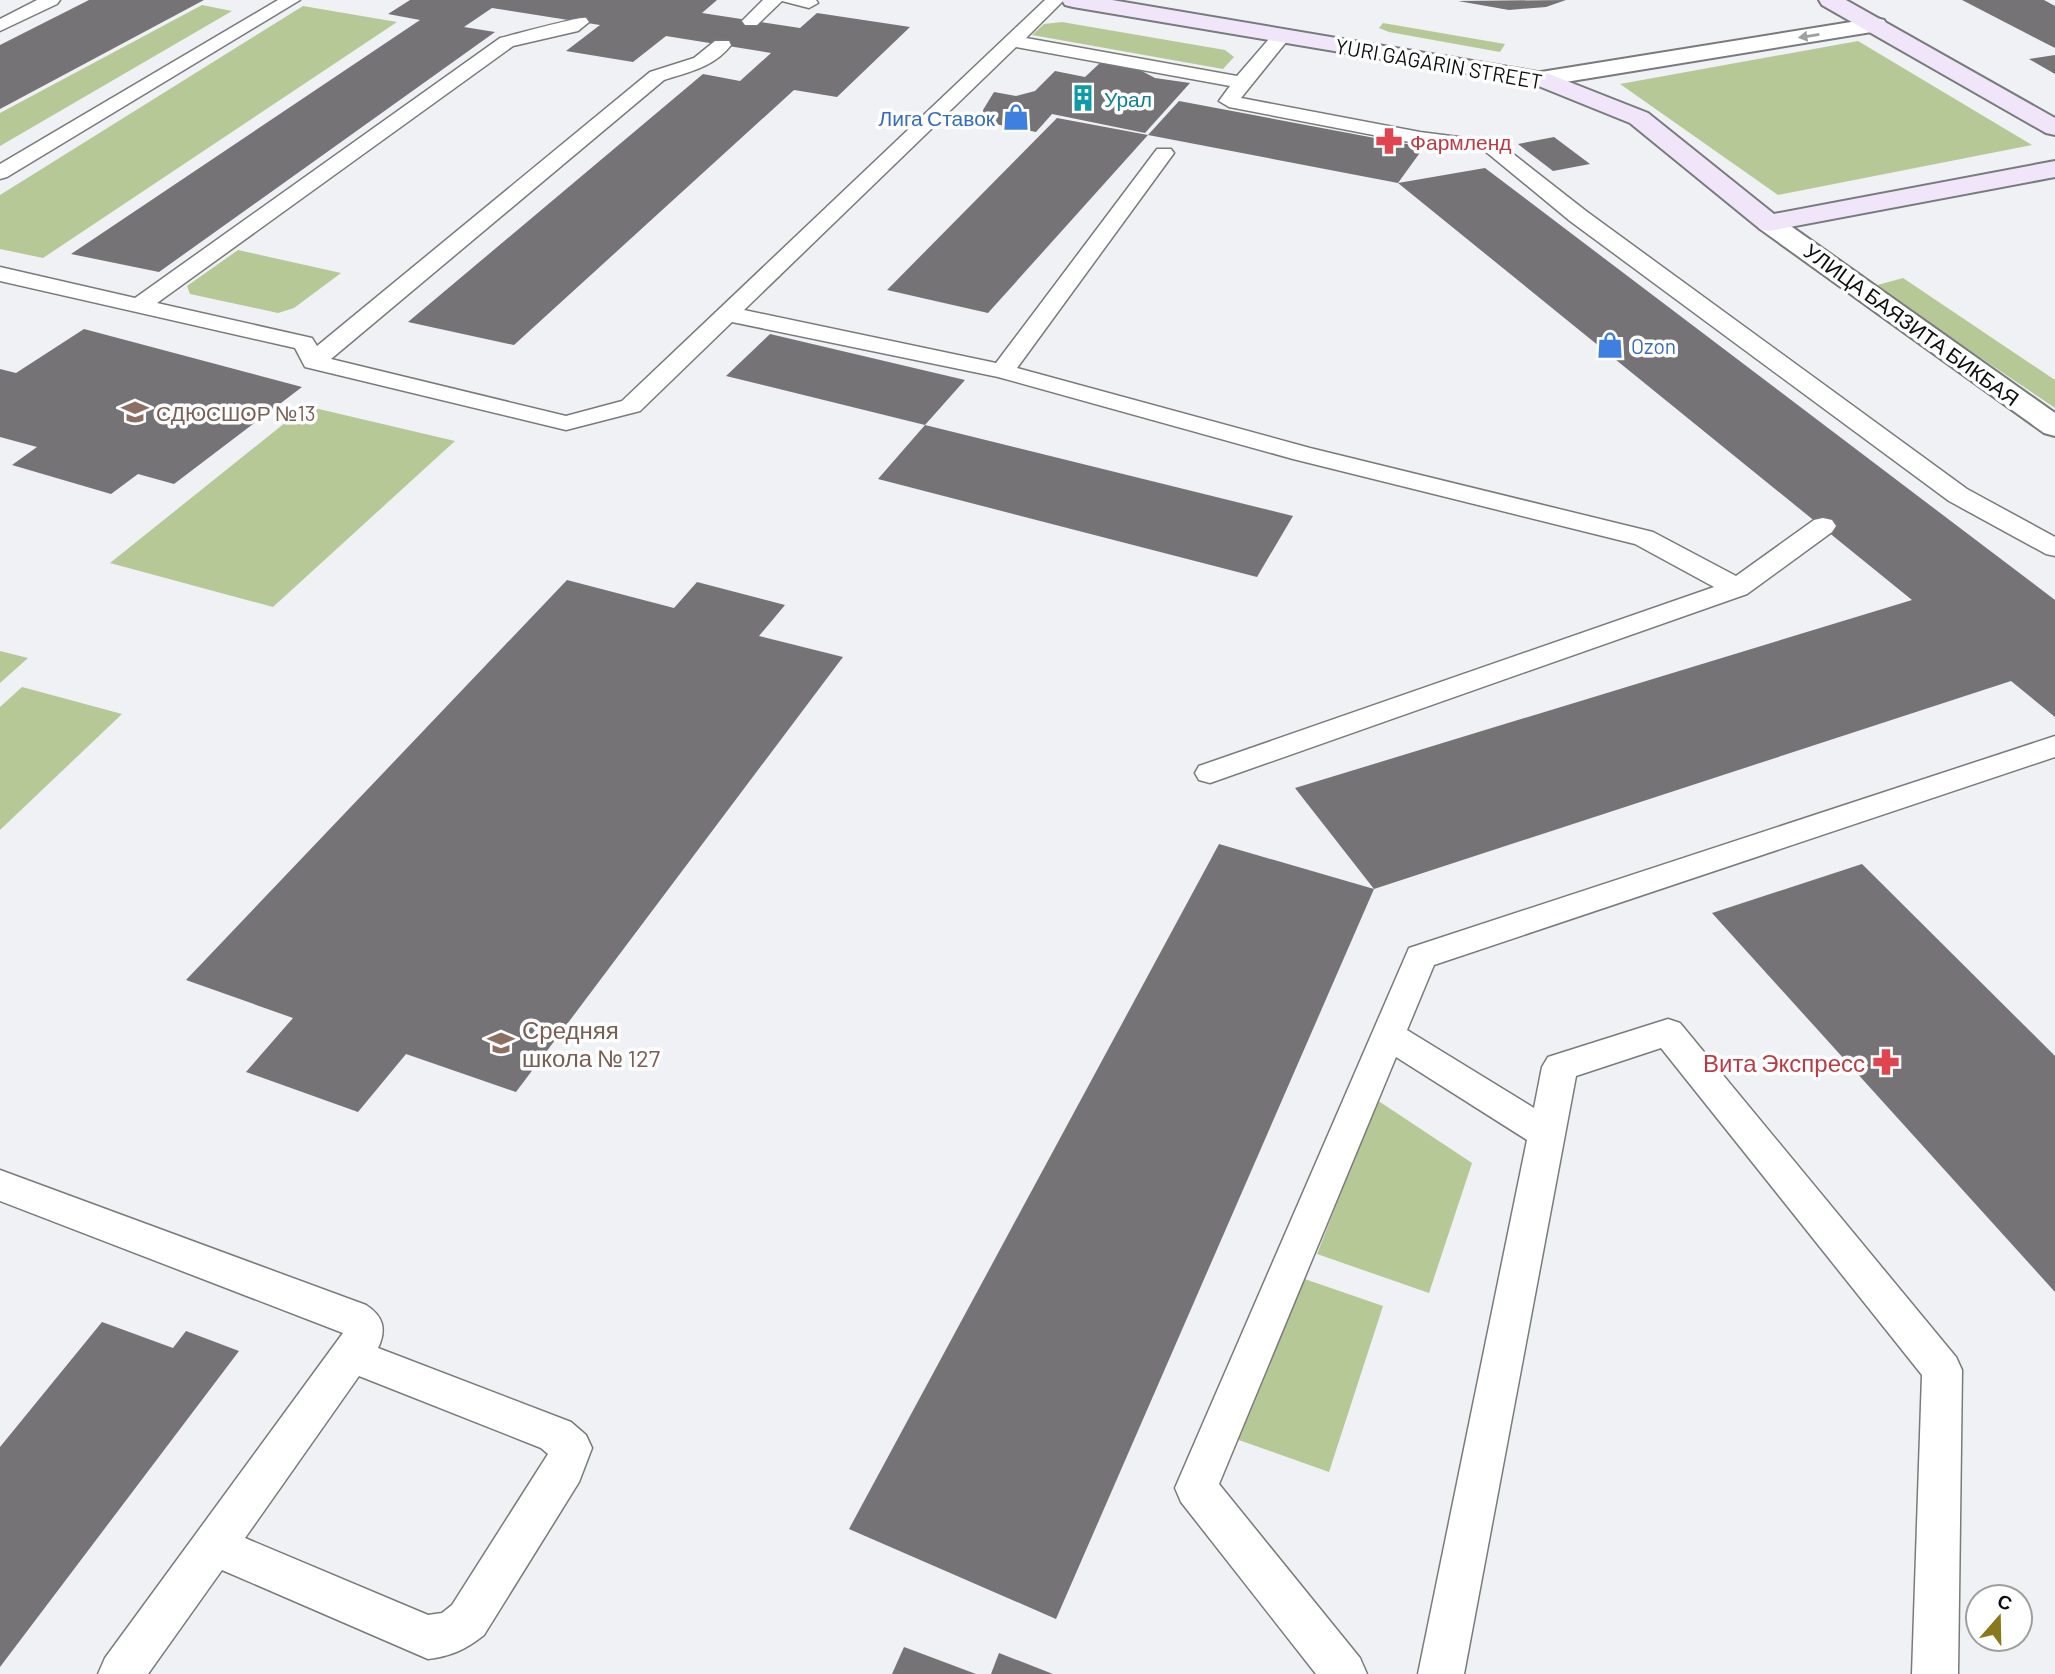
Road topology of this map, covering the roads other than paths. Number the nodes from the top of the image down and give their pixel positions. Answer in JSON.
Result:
{"nodes":[{"id":1,"x":51,"y":0,"type":"edge"},
{"id":2,"x":291,"y":0,"type":"edge"},
{"id":3,"x":774,"y":0,"type":"edge"},
{"id":4,"x":790,"y":0,"type":"edge"},
{"id":5,"x":1055,"y":0,"type":"edge"},
{"id":6,"x":1073,"y":0,"type":"edge"},
{"id":7,"x":1830,"y":0,"type":"edge"},
{"id":8,"x":809,"y":3,"type":"dead end"},
{"id":9,"x":751,"y":21,"type":"dead end"},
{"id":10,"x":580,"y":22,"type":"dead end"},
{"id":11,"x":1876,"y":25,"type":"junction"},
{"id":12,"x":0,"y":26,"type":"edge"},
{"id":13,"x":1282,"y":36,"type":"junction"},
{"id":14,"x":1013,"y":41,"type":"junction"},
{"id":15,"x":722,"y":45,"type":"dead end"},
{"id":16,"x":1541,"y":79,"type":"junction"},
{"id":17,"x":1242,"y":83,"type":"junction"},
{"id":18,"x":2055,"y":128,"type":"edge"},
{"id":19,"x":1164,"y":153,"type":"dead end"},
{"id":20,"x":2055,"y":169,"type":"edge"},
{"id":21,"x":0,"y":173,"type":"edge"},
{"id":22,"x":1769,"y":223,"type":"junction"},
{"id":23,"x":0,"y":274,"type":"edge"},
{"id":24,"x":138,"y":306,"type":"junction"},
{"id":25,"x":730,"y":314,"type":"junction"},
{"id":26,"x":313,"y":362,"type":"junction"},
{"id":27,"x":1002,"y":370,"type":"junction"},
{"id":28,"x":2055,"y":428,"type":"edge"},
{"id":29,"x":1958,"y":495,"type":"junction"},
{"id":30,"x":1923,"y":499,"type":"dead end"},
{"id":31,"x":1823,"y":526,"type":"dead end"},
{"id":32,"x":2055,"y":548,"type":"edge"},
{"id":33,"x":1737,"y":588,"type":"junction"},
{"id":34,"x":2055,"y":746,"type":"edge"},
{"id":35,"x":1210,"y":773,"type":"dead end"},
{"id":36,"x":1388,"y":1035,"type":"junction"},
{"id":37,"x":1547,"y":1134,"type":"junction"},
{"id":38,"x":6,"y":1197,"type":"edge"},
{"id":39,"x":351,"y":1355,"type":"junction"},
{"id":40,"x":214,"y":1546,"type":"junction"},
{"id":41,"x":121,"y":1674,"type":"edge"},
{"id":42,"x":1344,"y":1674,"type":"edge"},
{"id":43,"x":1441,"y":1674,"type":"edge"},
{"id":44,"x":1935,"y":1674,"type":"edge"}],
"edges":[{"from":1,"to":12,"type":"lane"},
{"from":2,"to":21,"type":"lane"},
{"from":3,"to":9,"type":"lane"},
{"from":4,"to":8,"type":"lane"},
{"from":5,"to":14,"type":"lane"},
{"from":6,"to":13,"type":"main road","name":"YURI GAGARIN STREET"},
{"from":7,"to":11,"type":"main road"},
{"from":10,"to":24,"type":"lane"},
{"from":11,"to":16,"type":"street","one_way":true},
{"from":11,"to":18,"type":"main road"},
{"from":13,"to":16,"type":"main road","name":"YURI GAGARIN STREET"},
{"from":13,"to":17,"type":"lane"},
{"from":14,"to":17,"type":"lane"},
{"from":14,"to":25,"type":"lane"},
{"from":15,"to":26,"type":"lane"},
{"from":16,"to":22,"type":"main road","name":"YURI GAGARIN STREET"},
{"from":17,"to":29,"type":"lane"},
{"from":19,"to":27,"type":"lane"},
{"from":20,"to":22,"type":"main road"},
{"from":22,"to":28,"type":"street","name":"УЛИЦА БАЯЗИТА БИКБАЯ"},
{"from":23,"to":24,"type":"lane"},
{"from":24,"to":26,"type":"lane"},
{"from":25,"to":26,"type":"lane"},
{"from":25,"to":27,"type":"lane"},
{"from":27,"to":33,"type":"lane"},
{"from":29,"to":30,"type":"lane"},
{"from":29,"to":32,"type":"lane"},
{"from":31,"to":33,"type":"lane"},
{"from":33,"to":35,"type":"lane"},
{"from":34,"to":36,"type":"lane"},
{"from":36,"to":37,"type":"lane"},
{"from":36,"to":42,"type":"lane"},
{"from":37,"to":43,"type":"lane"},
{"from":37,"to":44,"type":"lane"},
{"from":38,"to":39,"type":"lane"},
{"from":39,"to":40,"type":"lane"},
{"from":39,"to":40,"type":"lane"},
{"from":40,"to":41,"type":"lane"}]}
